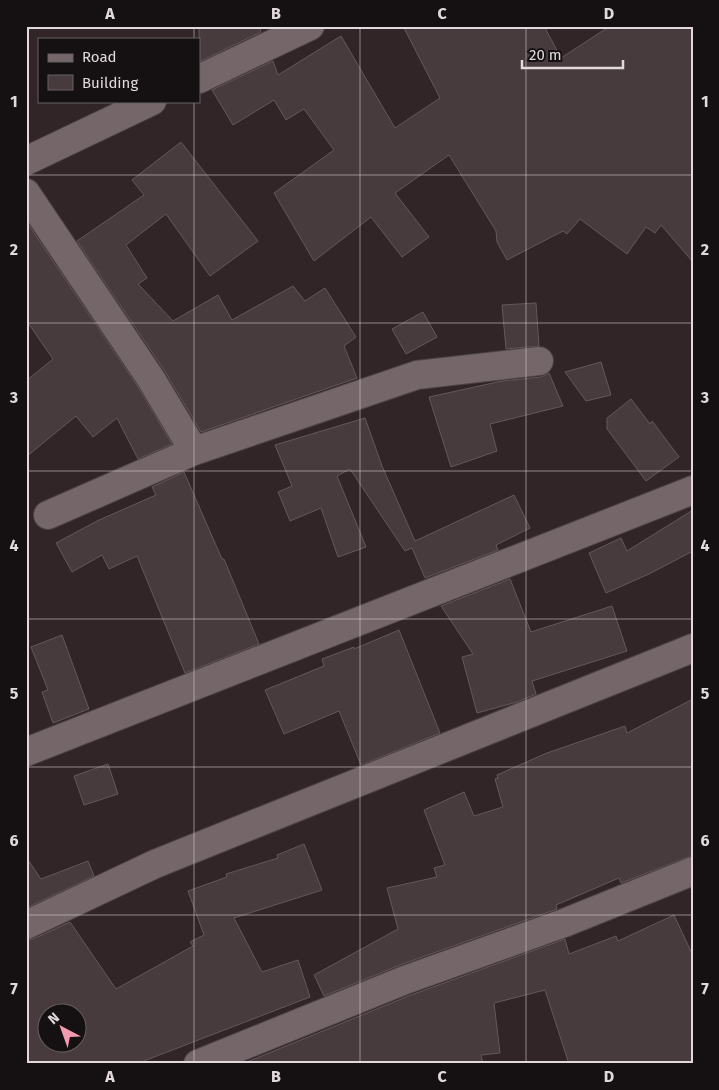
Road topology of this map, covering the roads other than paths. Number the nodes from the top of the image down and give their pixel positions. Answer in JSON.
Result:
{"nodes":[{"id":1,"x":303,"y":28,"type":"edge"},
{"id":2,"x":200,"y":79,"type":"edge"},
{"id":3,"x":150,"y":102,"type":"edge"},
{"id":4,"x":26,"y":161,"type":"edge"},
{"id":5,"x":26,"y":193,"type":"edge"},
{"id":6,"x":539,"y":361,"type":"dead end"},
{"id":7,"x":194,"y":451,"type":"junction"},
{"id":8,"x":693,"y":490,"type":"edge"},
{"id":9,"x":48,"y":515,"type":"dead end"},
{"id":10,"x":693,"y":648,"type":"edge"},
{"id":11,"x":26,"y":752,"type":"edge"},
{"id":12,"x":693,"y":871,"type":"edge"},
{"id":13,"x":26,"y":925,"type":"edge"},
{"id":14,"x":198,"y":1064,"type":"edge"}],
"edges":[{"from":1,"to":2,"type":"street"},
{"from":3,"to":4,"type":"street"},
{"from":5,"to":7,"type":"street"},
{"from":6,"to":7,"type":"street"},
{"from":7,"to":9,"type":"street"},
{"from":8,"to":11,"type":"street"},
{"from":10,"to":13,"type":"street"},
{"from":12,"to":14,"type":"street"}]}
